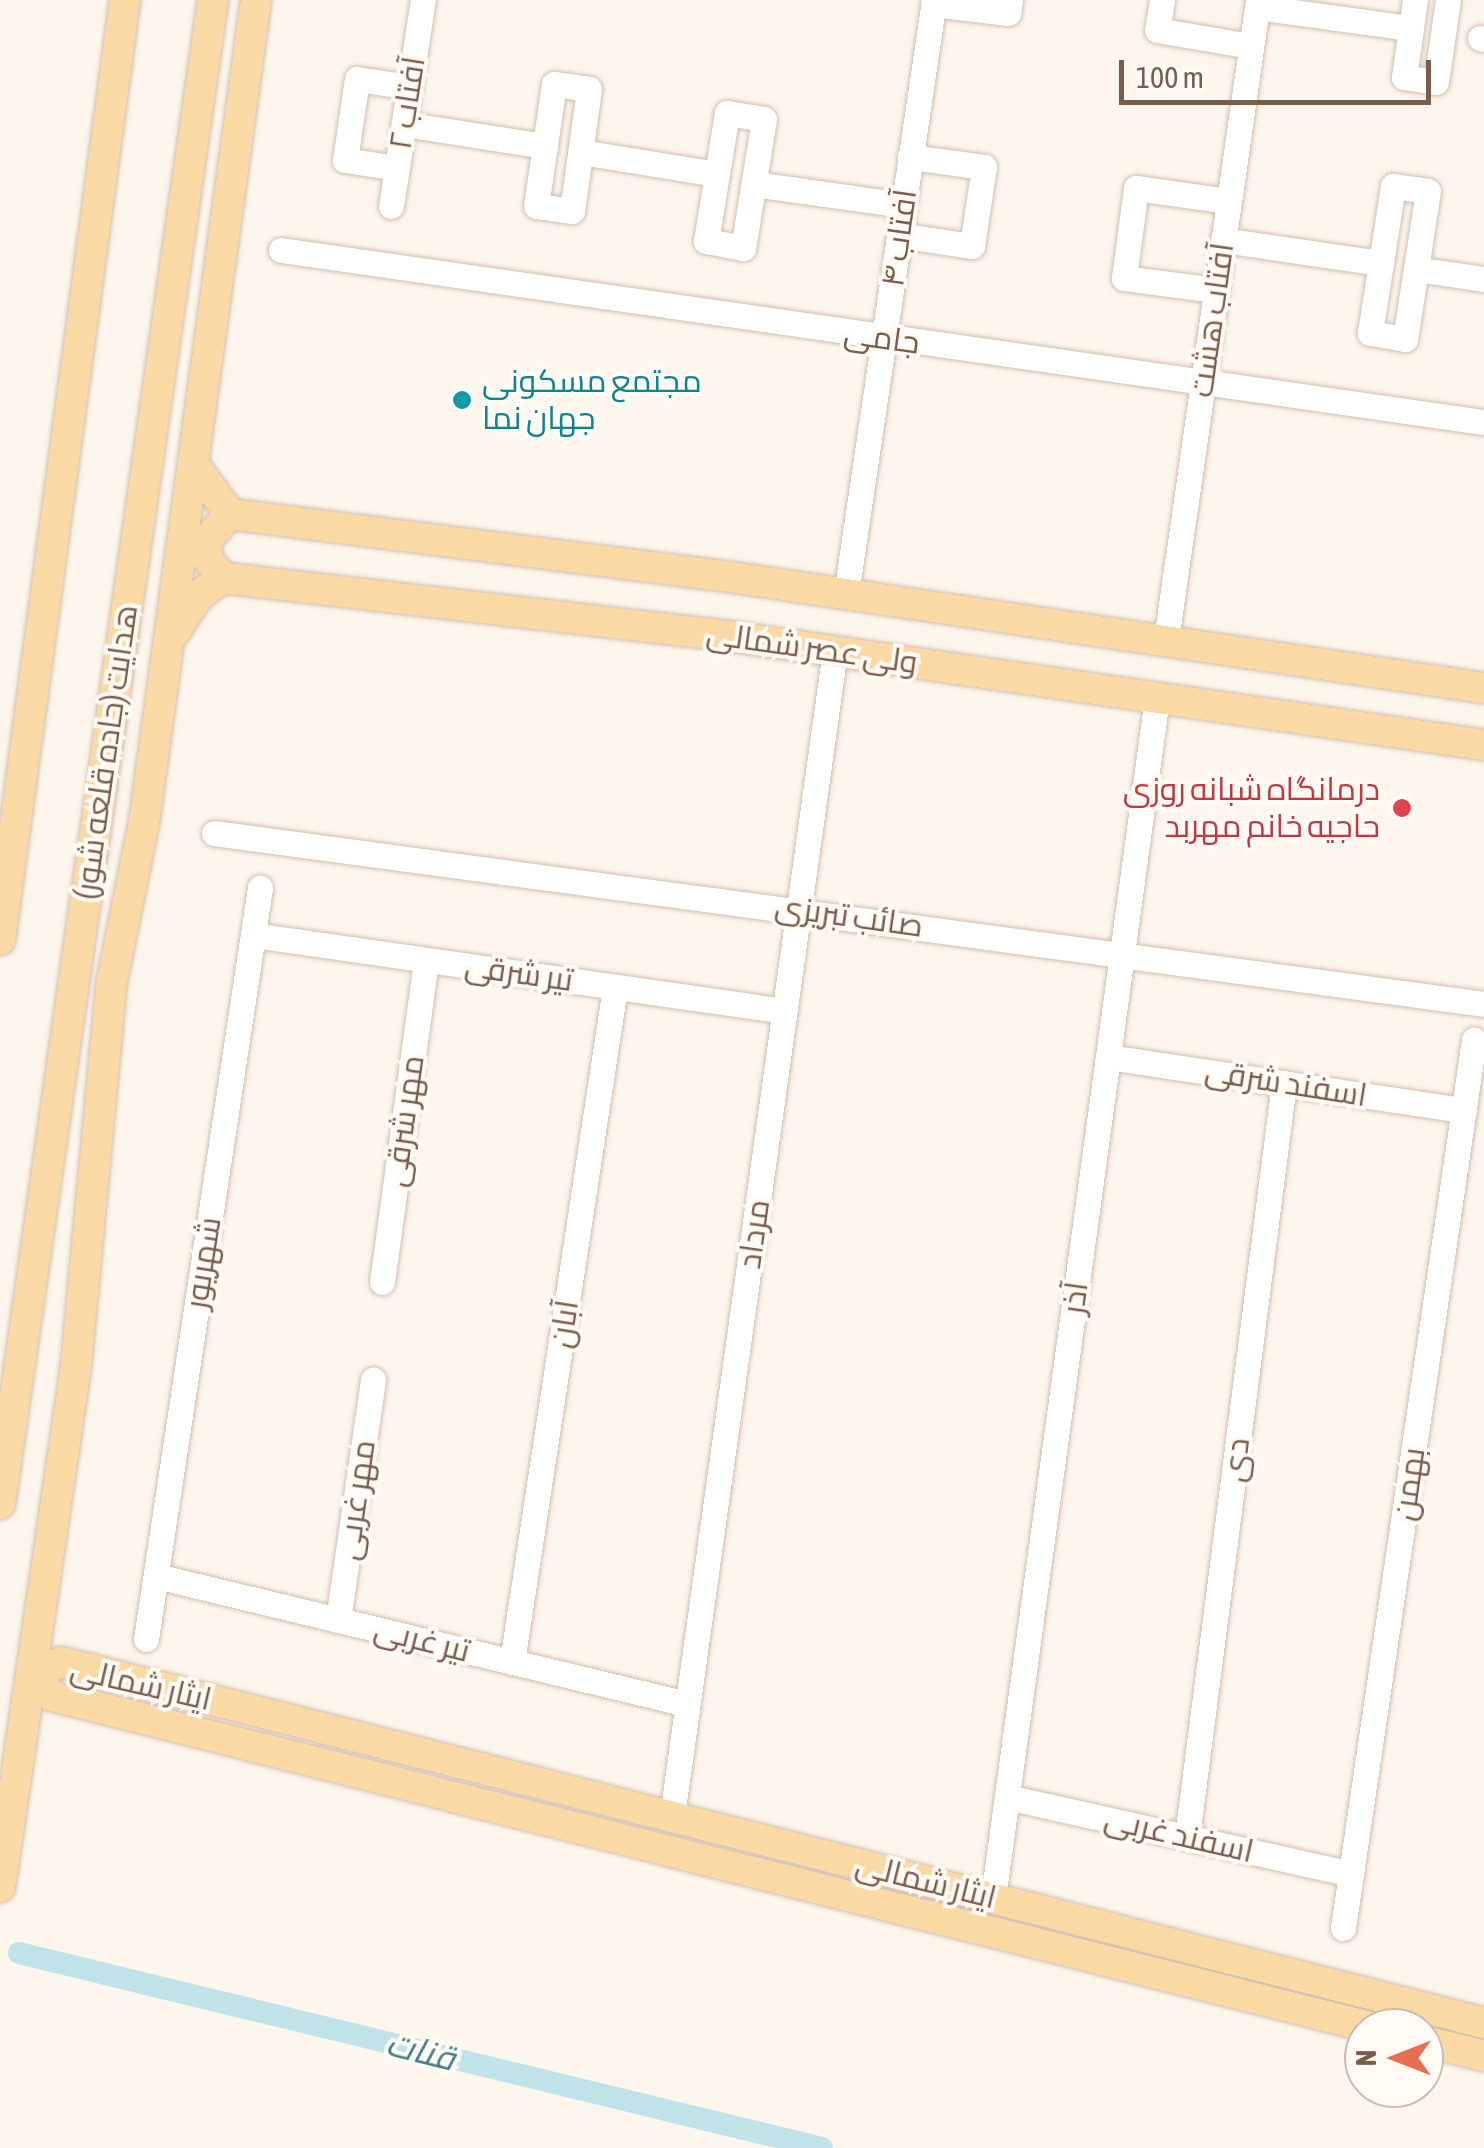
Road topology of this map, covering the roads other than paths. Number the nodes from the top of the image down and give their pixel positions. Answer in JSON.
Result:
{"nodes":[{"id":1,"x":125,"y":0,"type":"edge"},
{"id":2,"x":213,"y":0,"type":"edge"},
{"id":3,"x":253,"y":0,"type":"edge"},
{"id":4,"x":423,"y":0,"type":"edge"},
{"id":5,"x":1010,"y":0,"type":"edge"},
{"id":6,"x":1162,"y":0,"type":"edge"},
{"id":7,"x":1415,"y":0,"type":"edge"},
{"id":8,"x":1448,"y":0,"type":"edge"},
{"id":9,"x":933,"y":2,"type":"edge"},
{"id":10,"x":1258,"y":4,"type":"edge"},
{"id":11,"x":1410,"y":28,"type":"junction"},
{"id":12,"x":1252,"y":46,"type":"junction"},
{"id":13,"x":410,"y":87,"type":"junction"},
{"id":14,"x":404,"y":124,"type":"junction"},
{"id":15,"x":545,"y":146,"type":"junction"},
{"id":16,"x":581,"y":152,"type":"junction"},
{"id":17,"x":910,"y":157,"type":"junction"},
{"id":18,"x":397,"y":168,"type":"junction"},
{"id":19,"x":717,"y":174,"type":"junction"},
{"id":20,"x":754,"y":184,"type":"junction"},
{"id":21,"x":1229,"y":201,"type":"junction"},
{"id":22,"x":903,"y":205,"type":"junction"},
{"id":23,"x":392,"y":206,"type":"dead end"},
{"id":24,"x":898,"y":235,"type":"junction"},
{"id":25,"x":1224,"y":240,"type":"junction"},
{"id":26,"x":281,"y":250,"type":"dead end"},
{"id":27,"x":1381,"y":263,"type":"junction"},
{"id":28,"x":1416,"y":269,"type":"junction"},
{"id":29,"x":1484,"y":279,"type":"edge"},
{"id":30,"x":1216,"y":290,"type":"junction"},
{"id":31,"x":884,"y":339,"type":"junction"},
{"id":32,"x":1203,"y":383,"type":"junction"},
{"id":33,"x":1484,"y":422,"type":"edge"},
{"id":34,"x":194,"y":465,"type":"junction"},
{"id":35,"x":230,"y":514,"type":"junction"},
{"id":36,"x":223,"y":578,"type":"junction"},
{"id":37,"x":846,"y":594,"type":"junction"},
{"id":38,"x":1166,"y":640,"type":"junction"},
{"id":39,"x":168,"y":642,"type":"junction"},
{"id":40,"x":836,"y":651,"type":"junction"},
{"id":41,"x":1484,"y":688,"type":"edge"},
{"id":42,"x":1157,"y":698,"type":"junction"},
{"id":43,"x":1484,"y":745,"type":"edge"},
{"id":44,"x":214,"y":833,"type":"dead end"},
{"id":45,"x":6,"y":837,"type":"edge"},
{"id":46,"x":260,"y":888,"type":"dead end"},
{"id":47,"x":799,"y":909,"type":"junction"},
{"id":48,"x":253,"y":935,"type":"junction"},
{"id":49,"x":0,"y":940,"type":"edge"},
{"id":50,"x":1122,"y":952,"type":"junction"},
{"id":51,"x":426,"y":960,"type":"junction"},
{"id":52,"x":112,"y":982,"type":"junction"},
{"id":53,"x":615,"y":987,"type":"junction"},
{"id":54,"x":1484,"y":1004,"type":"edge"},
{"id":55,"x":785,"y":1012,"type":"junction"},
{"id":56,"x":1474,"y":1040,"type":"dead end"},
{"id":57,"x":1108,"y":1057,"type":"junction"},
{"id":58,"x":1284,"y":1083,"type":"junction"},
{"id":59,"x":1464,"y":1110,"type":"junction"},
{"id":60,"x":382,"y":1282,"type":"dead end"},
{"id":61,"x":24,"y":1332,"type":"junction"},
{"id":62,"x":373,"y":1380,"type":"dead end"},
{"id":63,"x":0,"y":1504,"type":"edge"},
{"id":64,"x":156,"y":1576,"type":"junction"},
{"id":65,"x":338,"y":1620,"type":"junction"},
{"id":66,"x":146,"y":1639,"type":"dead end"},
{"id":67,"x":512,"y":1662,"type":"junction"},
{"id":68,"x":33,"y":1673,"type":"junction"},
{"id":69,"x":688,"y":1704,"type":"junction"},
{"id":70,"x":1007,"y":1797,"type":"junction"},
{"id":71,"x":672,"y":1816,"type":"junction"},
{"id":72,"x":1187,"y":1837,"type":"junction"},
{"id":73,"x":822,"y":1870,"type":"junction"},
{"id":74,"x":1351,"y":1874,"type":"junction"},
{"id":75,"x":0,"y":1887,"type":"edge"},
{"id":76,"x":993,"y":1898,"type":"junction"},
{"id":77,"x":1343,"y":1928,"type":"dead end"},
{"id":78,"x":1344,"y":2019,"type":"edge"},
{"id":79,"x":1484,"y":2023,"type":"edge"},
{"id":80,"x":1444,"y":2046,"type":"edge"},
{"id":81,"x":1484,"y":2056,"type":"edge"}],
"edges":[{"from":1,"to":45,"type":"main road"},
{"from":2,"to":61,"type":"main road","name":"هدایت (جاده قلعه شور)"},
{"from":3,"to":34,"type":"main road"},
{"from":4,"to":13,"type":"street","name":"آفتاب ۲"},
{"from":5,"to":9,"type":"street"},
{"from":6,"to":12,"type":"street"},
{"from":7,"to":11,"type":"street"},
{"from":8,"to":11,"type":"street"},
{"from":9,"to":17,"type":"street","name":"آفتاب ۴"},
{"from":10,"to":11,"type":"street"},
{"from":10,"to":12,"type":"street","name":"آفتاب هشت"},
{"from":12,"to":21,"type":"street","name":"آفتاب هشت"},
{"from":13,"to":14,"type":"street","name":"آفتاب ۲"},
{"from":13,"to":18,"type":"street"},
{"from":14,"to":15,"type":"street"},
{"from":14,"to":18,"type":"street","name":"آفتاب ۲"},
{"from":15,"to":16,"type":"street"},
{"from":15,"to":16,"type":"street"},
{"from":16,"to":19,"type":"street"},
{"from":17,"to":22,"type":"street","name":"آفتاب ۴"},
{"from":17,"to":24,"type":"street"},
{"from":18,"to":23,"type":"street","name":"آفتاب ۲"},
{"from":19,"to":20,"type":"street"},
{"from":19,"to":20,"type":"street"},
{"from":20,"to":22,"type":"street"},
{"from":21,"to":25,"type":"street","name":"آفتاب هشت"},
{"from":21,"to":30,"type":"street"},
{"from":22,"to":24,"type":"street","name":"آفتاب ۴"},
{"from":24,"to":31,"type":"street","name":"آفتاب ۴"},
{"from":25,"to":27,"type":"street"},
{"from":25,"to":30,"type":"street","name":"آفتاب هشت"},
{"from":26,"to":31,"type":"street","name":"جامی"},
{"from":27,"to":28,"type":"street"},
{"from":27,"to":28,"type":"street"},
{"from":28,"to":29,"type":"street"},
{"from":30,"to":32,"type":"street","name":"آفتاب هشت"},
{"from":31,"to":32,"type":"street","name":"جامی"},
{"from":31,"to":37,"type":"street","name":"آفتاب ۴"},
{"from":32,"to":33,"type":"street","name":"جامی"},
{"from":32,"to":38,"type":"street","name":"آفتاب هشت"},
{"from":34,"to":35,"type":"main road"},
{"from":34,"to":39,"type":"main road"},
{"from":35,"to":36,"type":"main road"},
{"from":35,"to":37,"type":"main road","name":"ولی عصر شمالی"},
{"from":36,"to":39,"type":"main road"},
{"from":36,"to":40,"type":"main road","name":"ولی عصر شمالی"},
{"from":37,"to":38,"type":"main road","name":"ولی عصر شمالی"},
{"from":38,"to":41,"type":"main road","name":"ولی عصر شمالی"},
{"from":39,"to":52,"type":"main road"},
{"from":40,"to":42,"type":"main road","name":"ولی عصر شمالی"},
{"from":40,"to":47,"type":"street","name":"مرداد"},
{"from":42,"to":43,"type":"main road","name":"ولی عصر شمالی"},
{"from":42,"to":50,"type":"street","name":"آذر"},
{"from":44,"to":47,"type":"street","name":"صائب تبریزی"},
{"from":45,"to":49,"type":"main road"},
{"from":46,"to":48,"type":"street","name":"شهریور"},
{"from":47,"to":50,"type":"street","name":"صائب تبریزی"},
{"from":47,"to":55,"type":"street","name":"مرداد"},
{"from":48,"to":51,"type":"street","name":"تیر شرقی"},
{"from":48,"to":64,"type":"street","name":"شهریور"},
{"from":50,"to":54,"type":"street","name":"صائب تبریزی"},
{"from":50,"to":57,"type":"street","name":"آذر"},
{"from":51,"to":53,"type":"street","name":"تیر شرقی"},
{"from":51,"to":60,"type":"street","name":"مهر شرقی"},
{"from":52,"to":61,"type":"main road"},
{"from":52,"to":68,"type":"main road"},
{"from":53,"to":55,"type":"street","name":"تیر شرقی"},
{"from":53,"to":67,"type":"street","name":"آبان"},
{"from":55,"to":69,"type":"street","name":"مرداد"},
{"from":56,"to":59,"type":"street","name":"بهمن"},
{"from":57,"to":58,"type":"street","name":"اسفند شرقی"},
{"from":57,"to":70,"type":"street","name":"آذر"},
{"from":58,"to":59,"type":"street","name":"اسفند شرقی"},
{"from":58,"to":72,"type":"street","name":"دی"},
{"from":59,"to":74,"type":"street","name":"بهمن"},
{"from":61,"to":63,"type":"main road","name":"هدایت (جاده قلعه شور)"},
{"from":62,"to":65,"type":"street","name":"مهر غربی"},
{"from":64,"to":65,"type":"street","name":"تیر غربی"},
{"from":64,"to":66,"type":"street","name":"شهریور"},
{"from":65,"to":67,"type":"street","name":"تیر غربی"},
{"from":67,"to":69,"type":"street","name":"تیر غربی"},
{"from":68,"to":71,"type":"main road","name":"ایثار شمالی"},
{"from":68,"to":73,"type":"main road","name":"ایثار شمالی"},
{"from":68,"to":75,"type":"main road"},
{"from":69,"to":71,"type":"street","name":"مرداد"},
{"from":70,"to":72,"type":"street","name":"اسفند غربی"},
{"from":70,"to":76,"type":"street","name":"آذر"},
{"from":71,"to":73,"type":"main road","name":"ایثار شمالی"},
{"from":72,"to":74,"type":"street","name":"اسفند غربی"},
{"from":73,"to":76,"type":"main road","name":"ایثار شمالی"},
{"from":73,"to":78,"type":"main road","name":"ایثار شمالی"},
{"from":74,"to":77,"type":"street","name":"بهمن"},
{"from":76,"to":79,"type":"main road","name":"ایثار شمالی"},
{"from":80,"to":81,"type":"main road"}]}
